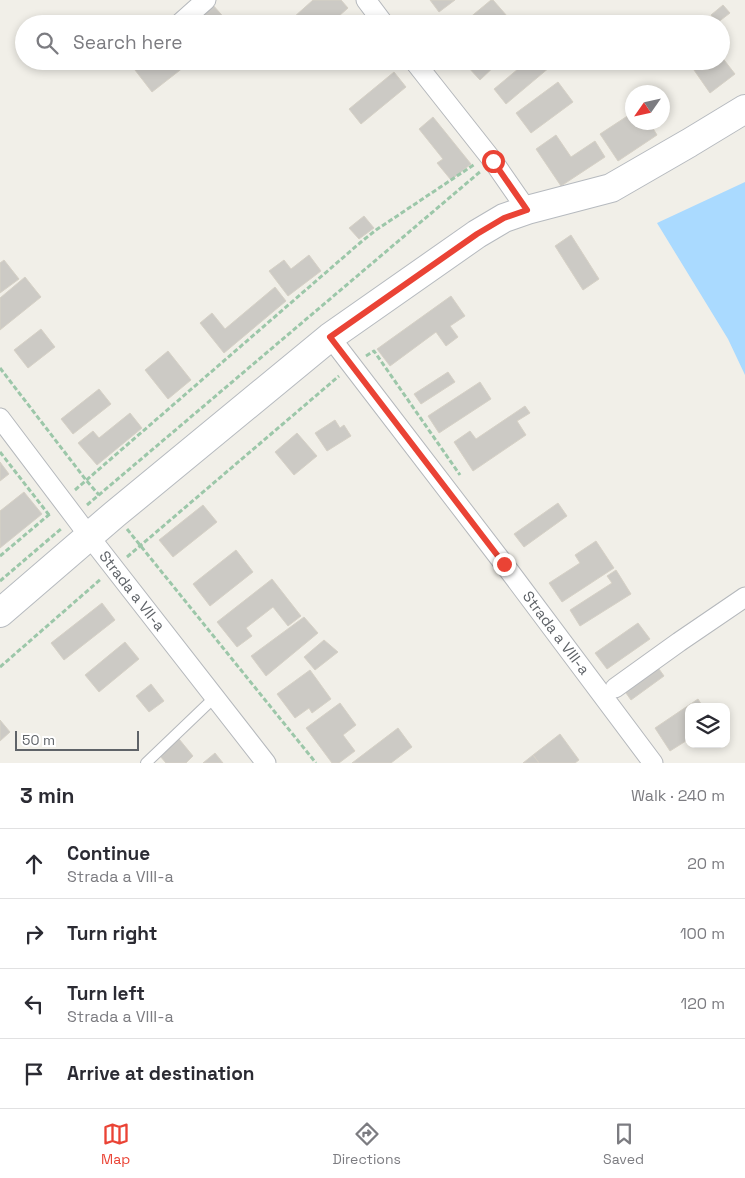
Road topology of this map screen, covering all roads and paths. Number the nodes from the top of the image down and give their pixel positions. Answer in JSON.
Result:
{"nodes":[{"id":1,"x":206,"y":0,"type":"edge"},
{"id":2,"x":366,"y":0,"type":"edge"},
{"id":3,"x":189,"y":15,"type":"edge"},
{"id":4,"x":377,"y":15,"type":"edge"},
{"id":5,"x":421,"y":70,"type":"edge"},
{"id":6,"x":745,"y":109,"type":"edge"},
{"id":7,"x":490,"y":158,"type":"junction"},
{"id":8,"x":527,"y":210,"type":"junction"},
{"id":9,"x":330,"y":337,"type":"junction"},
{"id":10,"x":352,"y":365,"type":"junction"},
{"id":11,"x":0,"y":368,"type":"edge"},
{"id":12,"x":0,"y":418,"type":"edge"},
{"id":13,"x":0,"y":452,"type":"edge"},
{"id":14,"x":86,"y":480,"type":"junction"},
{"id":15,"x":107,"y":504,"type":"junction"},
{"id":16,"x":49,"y":515,"type":"junction"},
{"id":17,"x":75,"y":518,"type":"junction"},
{"id":18,"x":141,"y":546,"type":"junction"},
{"id":19,"x":0,"y":556,"type":"edge"},
{"id":20,"x":114,"y":567,"type":"junction"},
{"id":21,"x":0,"y":582,"type":"edge"},
{"id":22,"x":745,"y":597,"type":"edge"},
{"id":23,"x":0,"y":613,"type":"edge"},
{"id":24,"x":0,"y":667,"type":"edge"},
{"id":25,"x":615,"y":688,"type":"dead end"},
{"id":26,"x":215,"y":697,"type":"junction"},
{"id":27,"x":146,"y":763,"type":"edge"},
{"id":28,"x":266,"y":763,"type":"edge"},
{"id":29,"x":316,"y":763,"type":"edge"},
{"id":30,"x":653,"y":763,"type":"edge"}],
"edges":[{"from":1,"to":3,"type":"street"},
{"from":2,"to":4,"type":"street"},
{"from":5,"to":7,"type":"street"},
{"from":6,"to":8,"type":"street"},
{"from":7,"to":8,"type":"street"},
{"from":7,"to":14,"type":"path"},
{"from":7,"to":15,"type":"path"},
{"from":8,"to":9,"type":"street"},
{"from":9,"to":10,"type":"street","name":"Strada a VIII-a"},
{"from":9,"to":15,"type":"street"},
{"from":10,"to":18,"type":"path"},
{"from":10,"to":30,"type":"street","name":"Strada a VIII-a"},
{"from":11,"to":14,"type":"path"},
{"from":12,"to":17,"type":"street","name":"Strada a VII-a"},
{"from":13,"to":16,"type":"path"},
{"from":14,"to":15,"type":"path"},
{"from":14,"to":17,"type":"path"},
{"from":15,"to":17,"type":"street"},
{"from":15,"to":17,"type":"path"},
{"from":15,"to":18,"type":"path"},
{"from":16,"to":17,"type":"path"},
{"from":16,"to":19,"type":"path"},
{"from":17,"to":20,"type":"street","name":"Strada a VII-a"},
{"from":17,"to":21,"type":"path"},
{"from":17,"to":23,"type":"street"},
{"from":18,"to":20,"type":"path"},
{"from":18,"to":29,"type":"path"},
{"from":20,"to":24,"type":"path"},
{"from":20,"to":26,"type":"street","name":"Strada a VII-a"},
{"from":22,"to":25,"type":"street"},
{"from":26,"to":27,"type":"lane"},
{"from":26,"to":28,"type":"street","name":"Strada a VII-a"}]}
